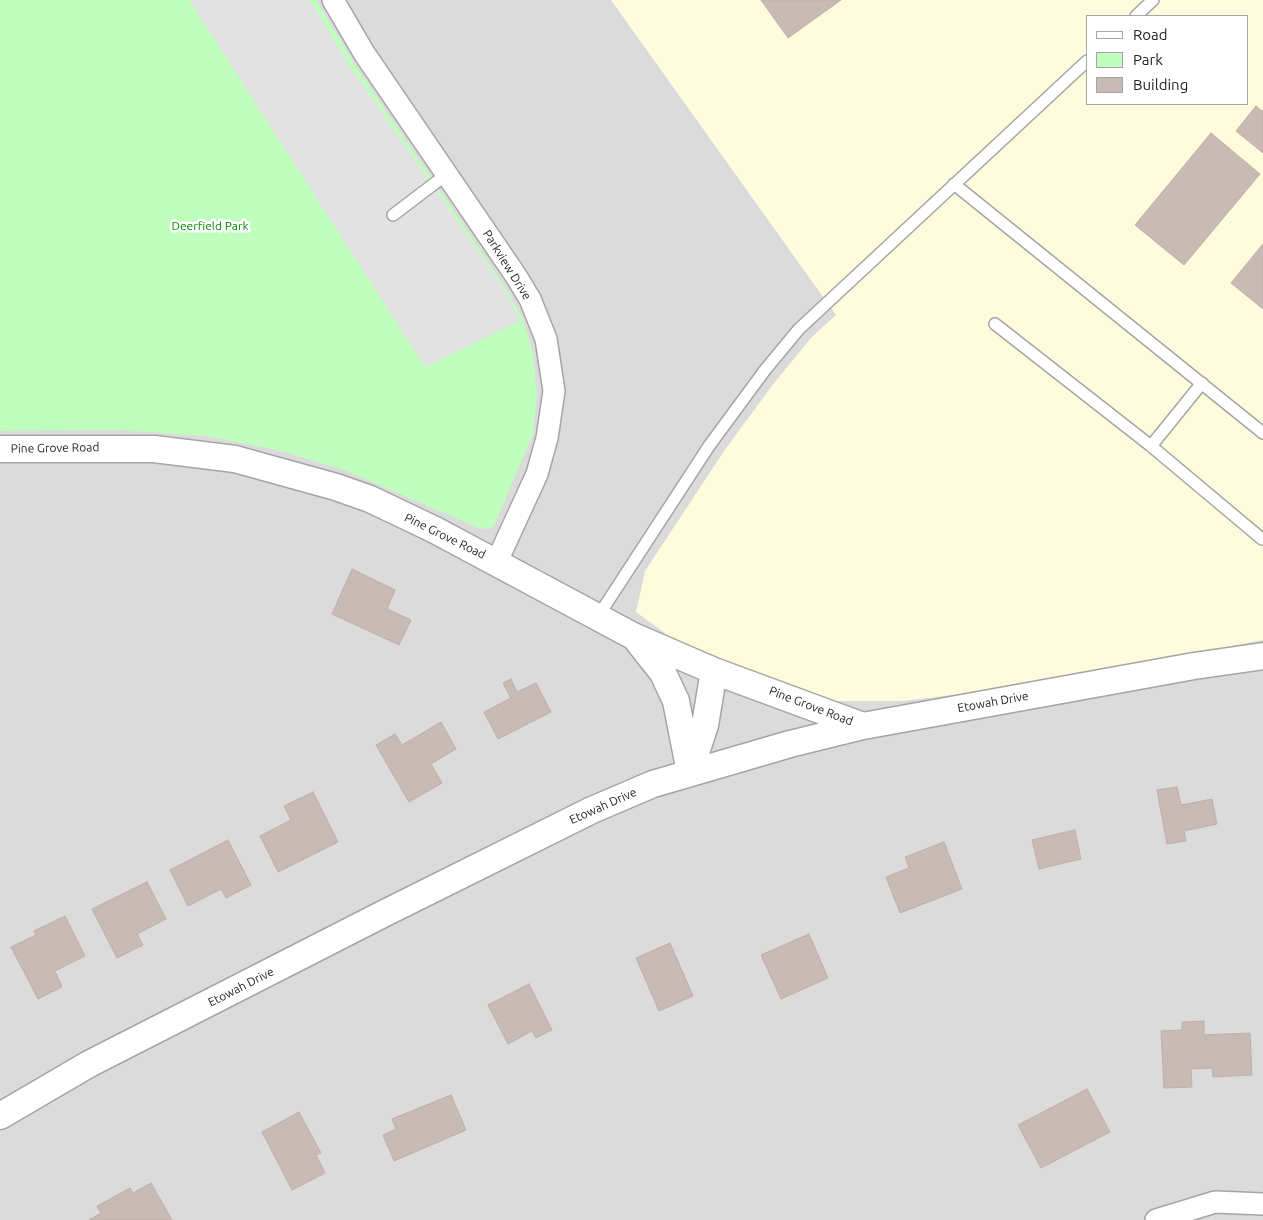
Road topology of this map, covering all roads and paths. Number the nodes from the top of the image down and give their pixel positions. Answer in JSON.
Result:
{"nodes":[{"id":1,"x":333,"y":0,"type":"edge"},
{"id":2,"x":1153,"y":0,"type":"edge"},
{"id":3,"x":1137,"y":15,"type":"edge"},
{"id":4,"x":1086,"y":62,"type":"edge"},
{"id":5,"x":447,"y":174,"type":"junction"},
{"id":6,"x":954,"y":184,"type":"junction"},
{"id":7,"x":393,"y":215,"type":"dead end"},
{"id":8,"x":995,"y":324,"type":"dead end"},
{"id":9,"x":1202,"y":383,"type":"junction"},
{"id":10,"x":1263,"y":433,"type":"edge"},
{"id":11,"x":1151,"y":446,"type":"junction"},
{"id":12,"x":0,"y":449,"type":"edge"},
{"id":13,"x":1262,"y":539,"type":"edge"},
{"id":14,"x":497,"y":561,"type":"junction"},
{"id":15,"x":597,"y":618,"type":"junction"},
{"id":16,"x":633,"y":636,"type":"junction"},
{"id":17,"x":1263,"y":656,"type":"edge"},
{"id":18,"x":714,"y":670,"type":"junction"},
{"id":19,"x":863,"y":726,"type":"junction"},
{"id":20,"x":690,"y":772,"type":"junction"},
{"id":21,"x":0,"y":1116,"type":"edge"},
{"id":22,"x":1263,"y":1204,"type":"edge"},
{"id":23,"x":1156,"y":1220,"type":"edge"}],
"edges":[{"from":1,"to":5,"type":"street","name":"Parkview Drive"},
{"from":2,"to":3,"type":"lane"},
{"from":4,"to":6,"type":"lane"},
{"from":5,"to":7,"type":"lane"},
{"from":5,"to":14,"type":"street","name":"Parkview Drive"},
{"from":6,"to":9,"type":"lane"},
{"from":6,"to":15,"type":"lane"},
{"from":8,"to":11,"type":"lane"},
{"from":9,"to":10,"type":"lane"},
{"from":9,"to":11,"type":"lane"},
{"from":11,"to":13,"type":"lane"},
{"from":12,"to":14,"type":"street","name":"Pine Grove Road"},
{"from":14,"to":15,"type":"street","name":"Pine Grove Road"},
{"from":15,"to":16,"type":"street","name":"Pine Grove Road"},
{"from":16,"to":18,"type":"street","name":"Pine Grove Road"},
{"from":16,"to":20,"type":"street"},
{"from":17,"to":19,"type":"street","name":"Etowah Drive"},
{"from":18,"to":19,"type":"street","name":"Pine Grove Road"},
{"from":18,"to":20,"type":"street"},
{"from":19,"to":20,"type":"street","name":"Etowah Drive"},
{"from":20,"to":21,"type":"street","name":"Etowah Drive"},
{"from":22,"to":23,"type":"street"}]}
